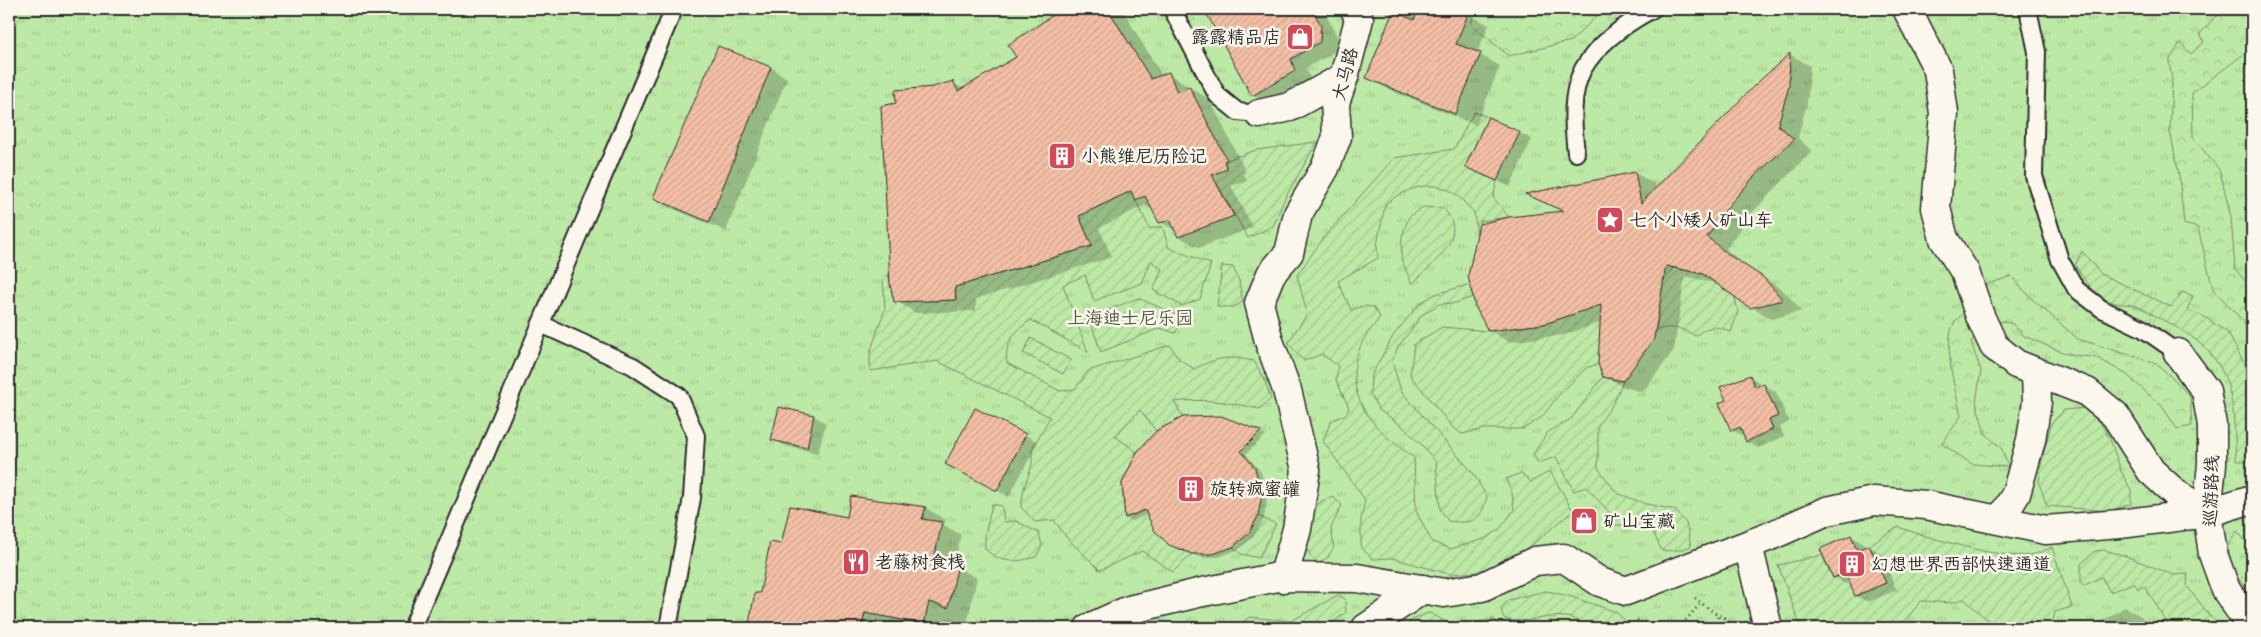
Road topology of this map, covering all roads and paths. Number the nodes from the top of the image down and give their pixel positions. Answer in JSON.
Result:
{"nodes":[{"id":1,"x":674,"y":9,"type":"edge"},
{"id":2,"x":1172,"y":9,"type":"edge"},
{"id":3,"x":1355,"y":9,"type":"edge"},
{"id":4,"x":1653,"y":9,"type":"edge"},
{"id":5,"x":1907,"y":9,"type":"edge"},
{"id":6,"x":2028,"y":9,"type":"edge"},
{"id":7,"x":1344,"y":77,"type":"junction"},
{"id":8,"x":1259,"y":114,"type":"joint"},
{"id":9,"x":1576,"y":153,"type":"dead end"},
{"id":10,"x":541,"y":324,"type":"junction"},
{"id":11,"x":2178,"y":353,"type":"joint"},
{"id":12,"x":2036,"y":372,"type":"junction"},
{"id":13,"x":2252,"y":499,"type":"edge"},
{"id":14,"x":2207,"y":513,"type":"junction"},
{"id":15,"x":2000,"y":520,"type":"junction"},
{"id":16,"x":1748,"y":545,"type":"junction"},
{"id":17,"x":1672,"y":574,"type":"junction"},
{"id":18,"x":1283,"y":578,"type":"junction"},
{"id":19,"x":1423,"y":589,"type":"junction"},
{"id":20,"x":1701,"y":603,"type":"junction"},
{"id":21,"x":1718,"y":615,"type":"junction"},
{"id":22,"x":1741,"y":625,"type":"dead end"},
{"id":23,"x":412,"y":628,"type":"edge"},
{"id":24,"x":668,"y":628,"type":"edge"},
{"id":25,"x":1089,"y":628,"type":"edge"},
{"id":26,"x":1366,"y":628,"type":"edge"},
{"id":27,"x":1673,"y":628,"type":"edge"},
{"id":28,"x":1718,"y":628,"type":"edge"},
{"id":29,"x":1768,"y":628,"type":"edge"},
{"id":30,"x":2252,"y":628,"type":"edge"}],
"edges":[{"from":1,"to":10,"type":"lane"},
{"from":2,"to":8,"type":"lane"},
{"from":3,"to":7,"type":"street","name":"大马路"},
{"from":4,"to":9,"type":"lane"},
{"from":5,"to":12,"type":"street"},
{"from":6,"to":11,"type":"lane"},
{"from":7,"to":8,"type":"street"},
{"from":7,"to":18,"type":"street","name":"大马路"},
{"from":10,"to":23,"type":"lane"},
{"from":10,"to":24,"type":"lane"},
{"from":11,"to":14,"type":"street","name":"巡游路线"},
{"from":12,"to":14,"type":"street"},
{"from":12,"to":15,"type":"street"},
{"from":13,"to":14,"type":"street"},
{"from":14,"to":15,"type":"street"},
{"from":14,"to":30,"type":"street","name":"巡游路线"},
{"from":15,"to":16,"type":"street"},
{"from":16,"to":17,"type":"street"},
{"from":16,"to":29,"type":"street"},
{"from":17,"to":19,"type":"street"},
{"from":17,"to":20,"type":"path"},
{"from":18,"to":19,"type":"street"},
{"from":18,"to":25,"type":"street"},
{"from":19,"to":26,"type":"street"},
{"from":20,"to":21,"type":"path"},
{"from":20,"to":27,"type":"path"},
{"from":21,"to":22,"type":"path"},
{"from":21,"to":28,"type":"path"}]}
